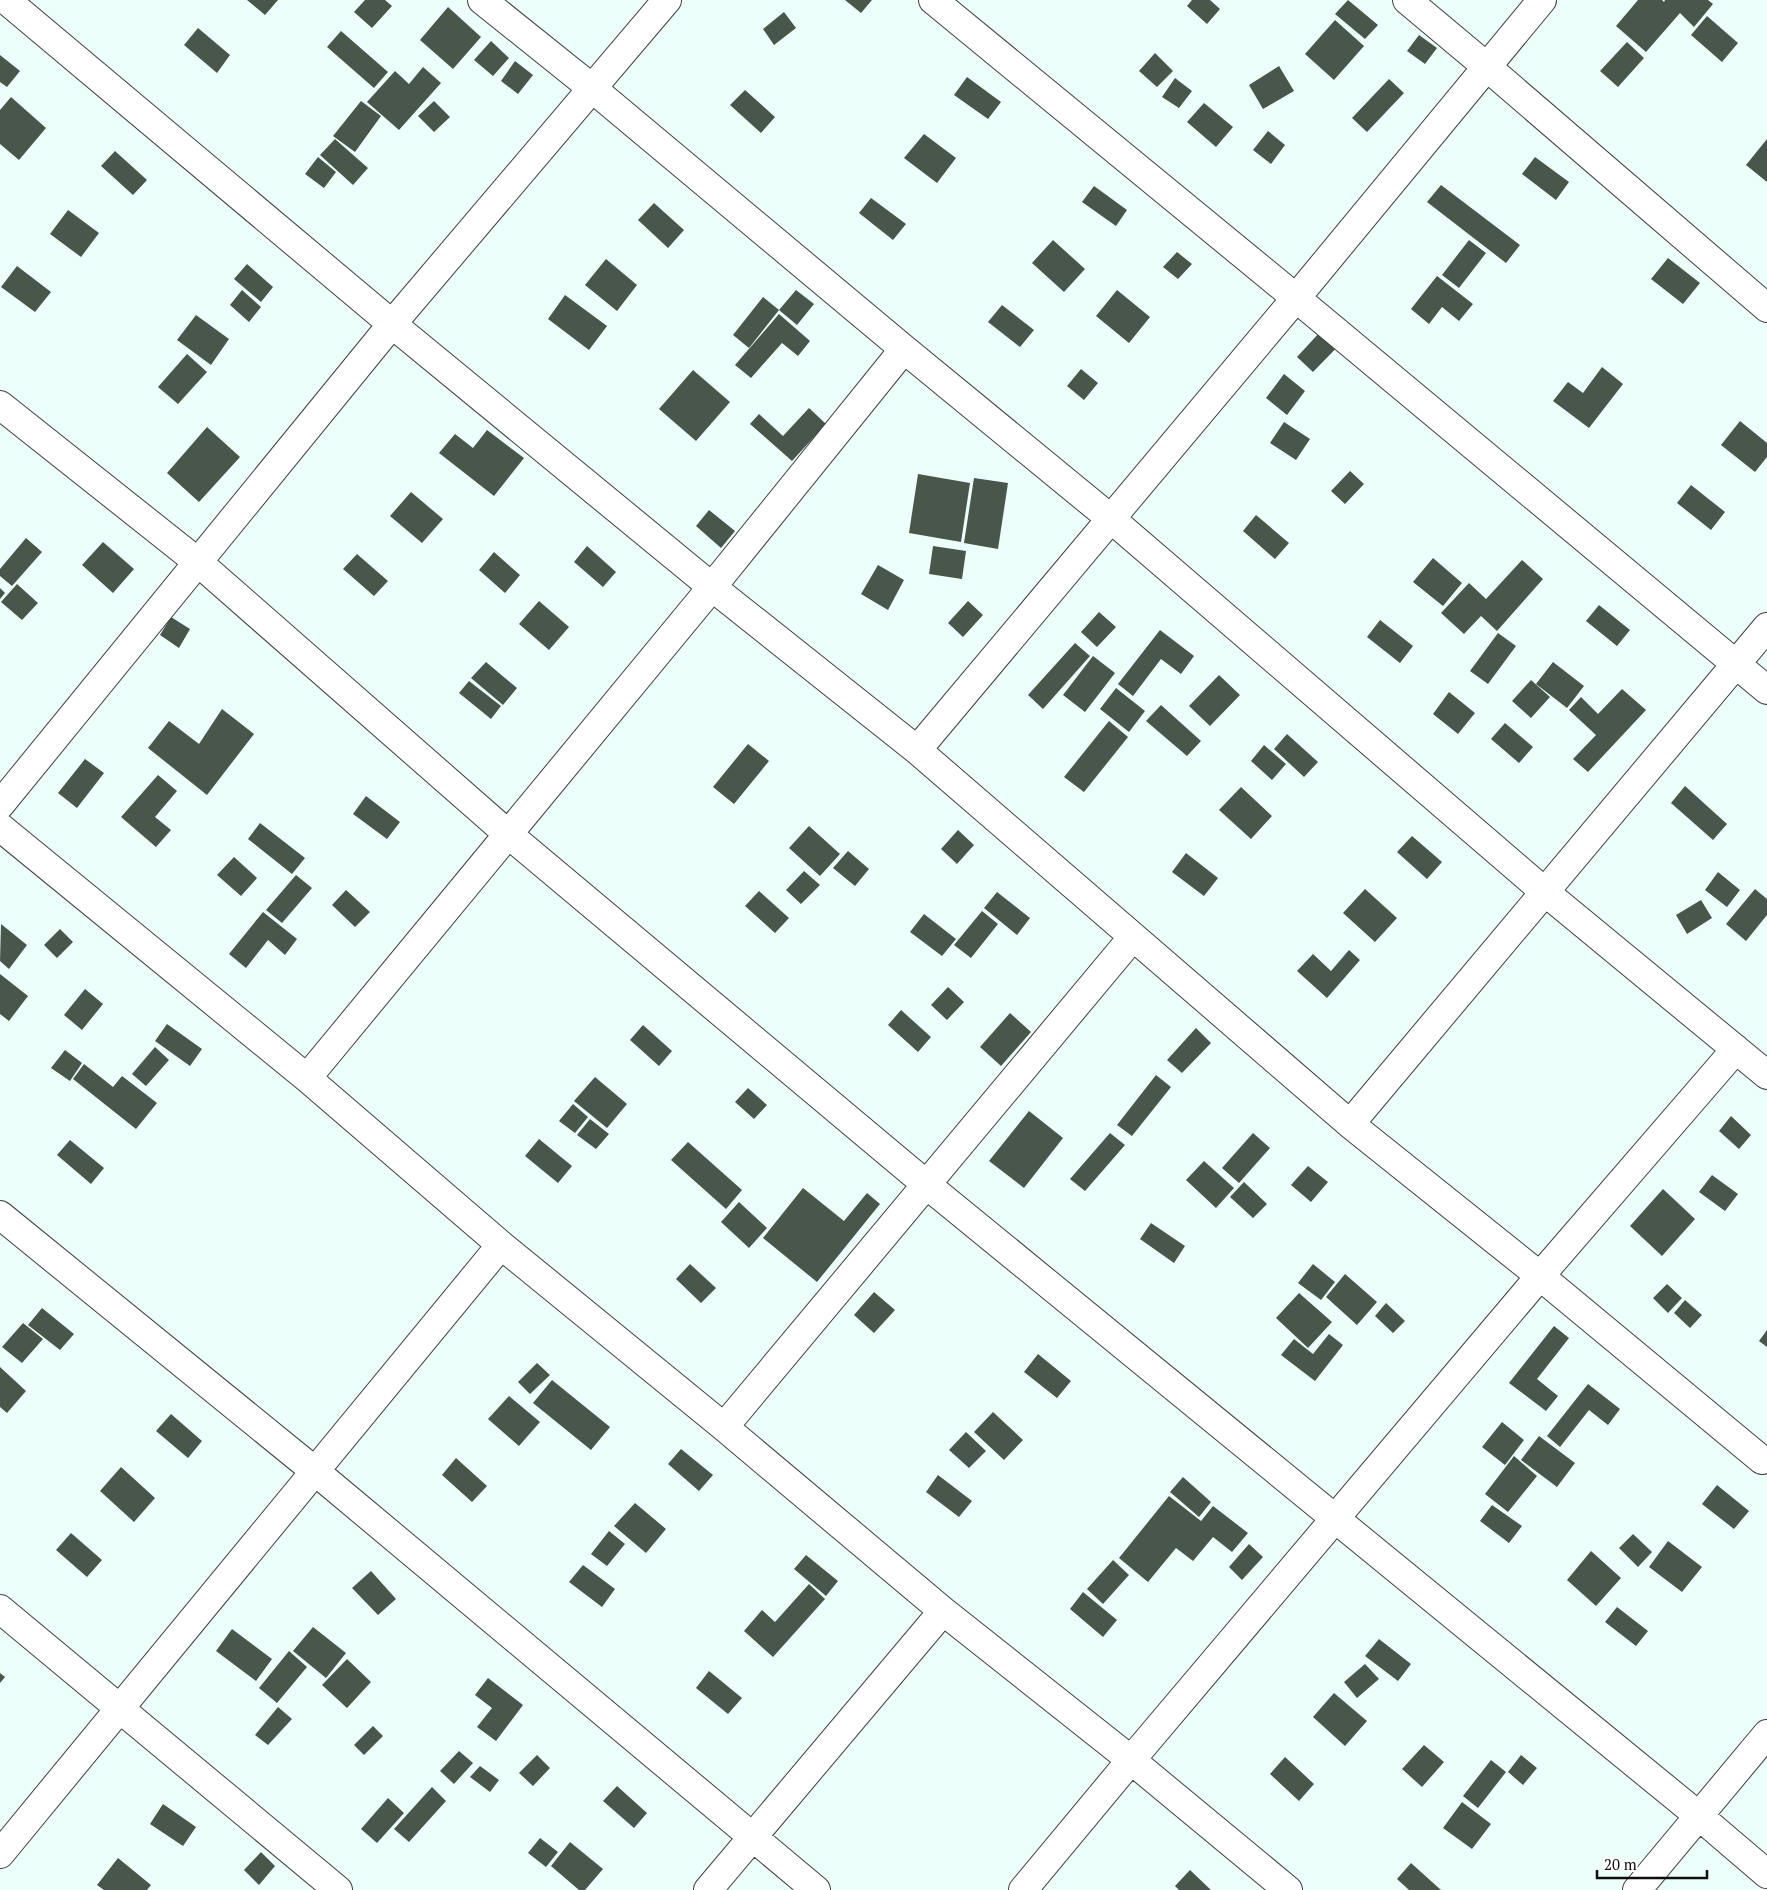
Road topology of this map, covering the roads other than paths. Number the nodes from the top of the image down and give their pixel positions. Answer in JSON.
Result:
{"nodes":[{"id":1,"x":6,"y":0,"type":"edge"},
{"id":2,"x":482,"y":0,"type":"edge"},
{"id":3,"x":667,"y":0,"type":"edge"},
{"id":4,"x":933,"y":0,"type":"edge"},
{"id":5,"x":1407,"y":0,"type":"edge"},
{"id":6,"x":1542,"y":0,"type":"edge"},
{"id":7,"x":1487,"y":67,"type":"junction"},
{"id":8,"x":593,"y":89,"type":"junction"},
{"id":9,"x":1296,"y":298,"type":"junction"},
{"id":10,"x":1767,"y":308,"type":"edge"},
{"id":11,"x":392,"y":324,"type":"junction"},
{"id":12,"x":904,"y":349,"type":"junction"},
{"id":13,"x":0,"y":405,"type":"edge"},
{"id":14,"x":1110,"y":518,"type":"junction"},
{"id":15,"x":199,"y":563,"type":"junction"},
{"id":16,"x":712,"y":587,"type":"junction"},
{"id":17,"x":1767,"y":627,"type":"edge"},
{"id":18,"x":1736,"y":665,"type":"junction"},
{"id":19,"x":1767,"y":690,"type":"edge"},
{"id":20,"x":917,"y":750,"type":"junction"},
{"id":21,"x":0,"y":805,"type":"edge"},
{"id":22,"x":0,"y":827,"type":"edge"},
{"id":23,"x":508,"y":834,"type":"junction"},
{"id":24,"x":1545,"y":892,"type":"junction"},
{"id":25,"x":1132,"y":938,"type":"junction"},
{"id":26,"x":1736,"y":1049,"type":"junction"},
{"id":27,"x":1767,"y":1075,"type":"edge"},
{"id":28,"x":307,"y":1078,"type":"junction"},
{"id":29,"x":1350,"y":1124,"type":"junction"},
{"id":30,"x":927,"y":1185,"type":"junction"},
{"id":31,"x":0,"y":1215,"type":"edge"},
{"id":32,"x":501,"y":1245,"type":"junction"},
{"id":33,"x":1540,"y":1276,"type":"junction"},
{"id":34,"x":724,"y":1427,"type":"junction"},
{"id":35,"x":1762,"y":1460,"type":"dead end"},
{"id":36,"x":316,"y":1472,"type":"junction"},
{"id":37,"x":1335,"y":1520,"type":"junction"},
{"id":38,"x":0,"y":1609,"type":"edge"},
{"id":39,"x":943,"y":1611,"type":"junction"},
{"id":40,"x":119,"y":1708,"type":"junction"},
{"id":41,"x":1767,"y":1734,"type":"edge"},
{"id":42,"x":1131,"y":1760,"type":"junction"},
{"id":43,"x":1699,"y":1816,"type":"junction"},
{"id":44,"x":752,"y":1837,"type":"junction"},
{"id":45,"x":0,"y":1854,"type":"edge"},
{"id":46,"x":1767,"y":1874,"type":"edge"},
{"id":47,"x":338,"y":1890,"type":"edge"},
{"id":48,"x":708,"y":1890,"type":"edge"},
{"id":49,"x":816,"y":1890,"type":"edge"},
{"id":50,"x":1023,"y":1890,"type":"edge"},
{"id":51,"x":1288,"y":1890,"type":"edge"},
{"id":52,"x":1637,"y":1890,"type":"edge"}],
"edges":[{"from":1,"to":11,"type":"street"},
{"from":2,"to":8,"type":"street"},
{"from":3,"to":8,"type":"street"},
{"from":4,"to":9,"type":"street"},
{"from":5,"to":7,"type":"street"},
{"from":6,"to":7,"type":"street"},
{"from":7,"to":9,"type":"street"},
{"from":7,"to":10,"type":"street"},
{"from":8,"to":11,"type":"street"},
{"from":8,"to":12,"type":"street"},
{"from":9,"to":14,"type":"street"},
{"from":9,"to":18,"type":"street"},
{"from":11,"to":15,"type":"street"},
{"from":11,"to":16,"type":"street"},
{"from":12,"to":14,"type":"street"},
{"from":12,"to":16,"type":"street"},
{"from":13,"to":15,"type":"street"},
{"from":14,"to":20,"type":"street"},
{"from":14,"to":24,"type":"street"},
{"from":15,"to":21,"type":"street"},
{"from":15,"to":23,"type":"street"},
{"from":16,"to":20,"type":"street"},
{"from":16,"to":23,"type":"street"},
{"from":17,"to":18,"type":"street"},
{"from":18,"to":19,"type":"street"},
{"from":18,"to":24,"type":"street"},
{"from":20,"to":25,"type":"street"},
{"from":22,"to":28,"type":"street"},
{"from":23,"to":28,"type":"street"},
{"from":23,"to":30,"type":"street"},
{"from":24,"to":26,"type":"street"},
{"from":24,"to":29,"type":"street"},
{"from":25,"to":29,"type":"street"},
{"from":25,"to":30,"type":"street"},
{"from":26,"to":27,"type":"street"},
{"from":26,"to":33,"type":"street"},
{"from":28,"to":32,"type":"street"},
{"from":29,"to":33,"type":"street"},
{"from":30,"to":34,"type":"street"},
{"from":30,"to":37,"type":"street"},
{"from":31,"to":36,"type":"street"},
{"from":32,"to":34,"type":"street"},
{"from":32,"to":36,"type":"street"},
{"from":33,"to":35,"type":"street"},
{"from":33,"to":37,"type":"street"},
{"from":34,"to":39,"type":"street"},
{"from":36,"to":40,"type":"street"},
{"from":36,"to":44,"type":"street"},
{"from":37,"to":42,"type":"street"},
{"from":37,"to":43,"type":"street"},
{"from":38,"to":40,"type":"street"},
{"from":39,"to":42,"type":"street"},
{"from":39,"to":44,"type":"street"},
{"from":40,"to":45,"type":"street"},
{"from":40,"to":47,"type":"street"},
{"from":41,"to":43,"type":"street"},
{"from":42,"to":50,"type":"street"},
{"from":42,"to":51,"type":"street"},
{"from":43,"to":46,"type":"street"},
{"from":43,"to":52,"type":"street"},
{"from":44,"to":48,"type":"street"},
{"from":44,"to":49,"type":"street"}]}
